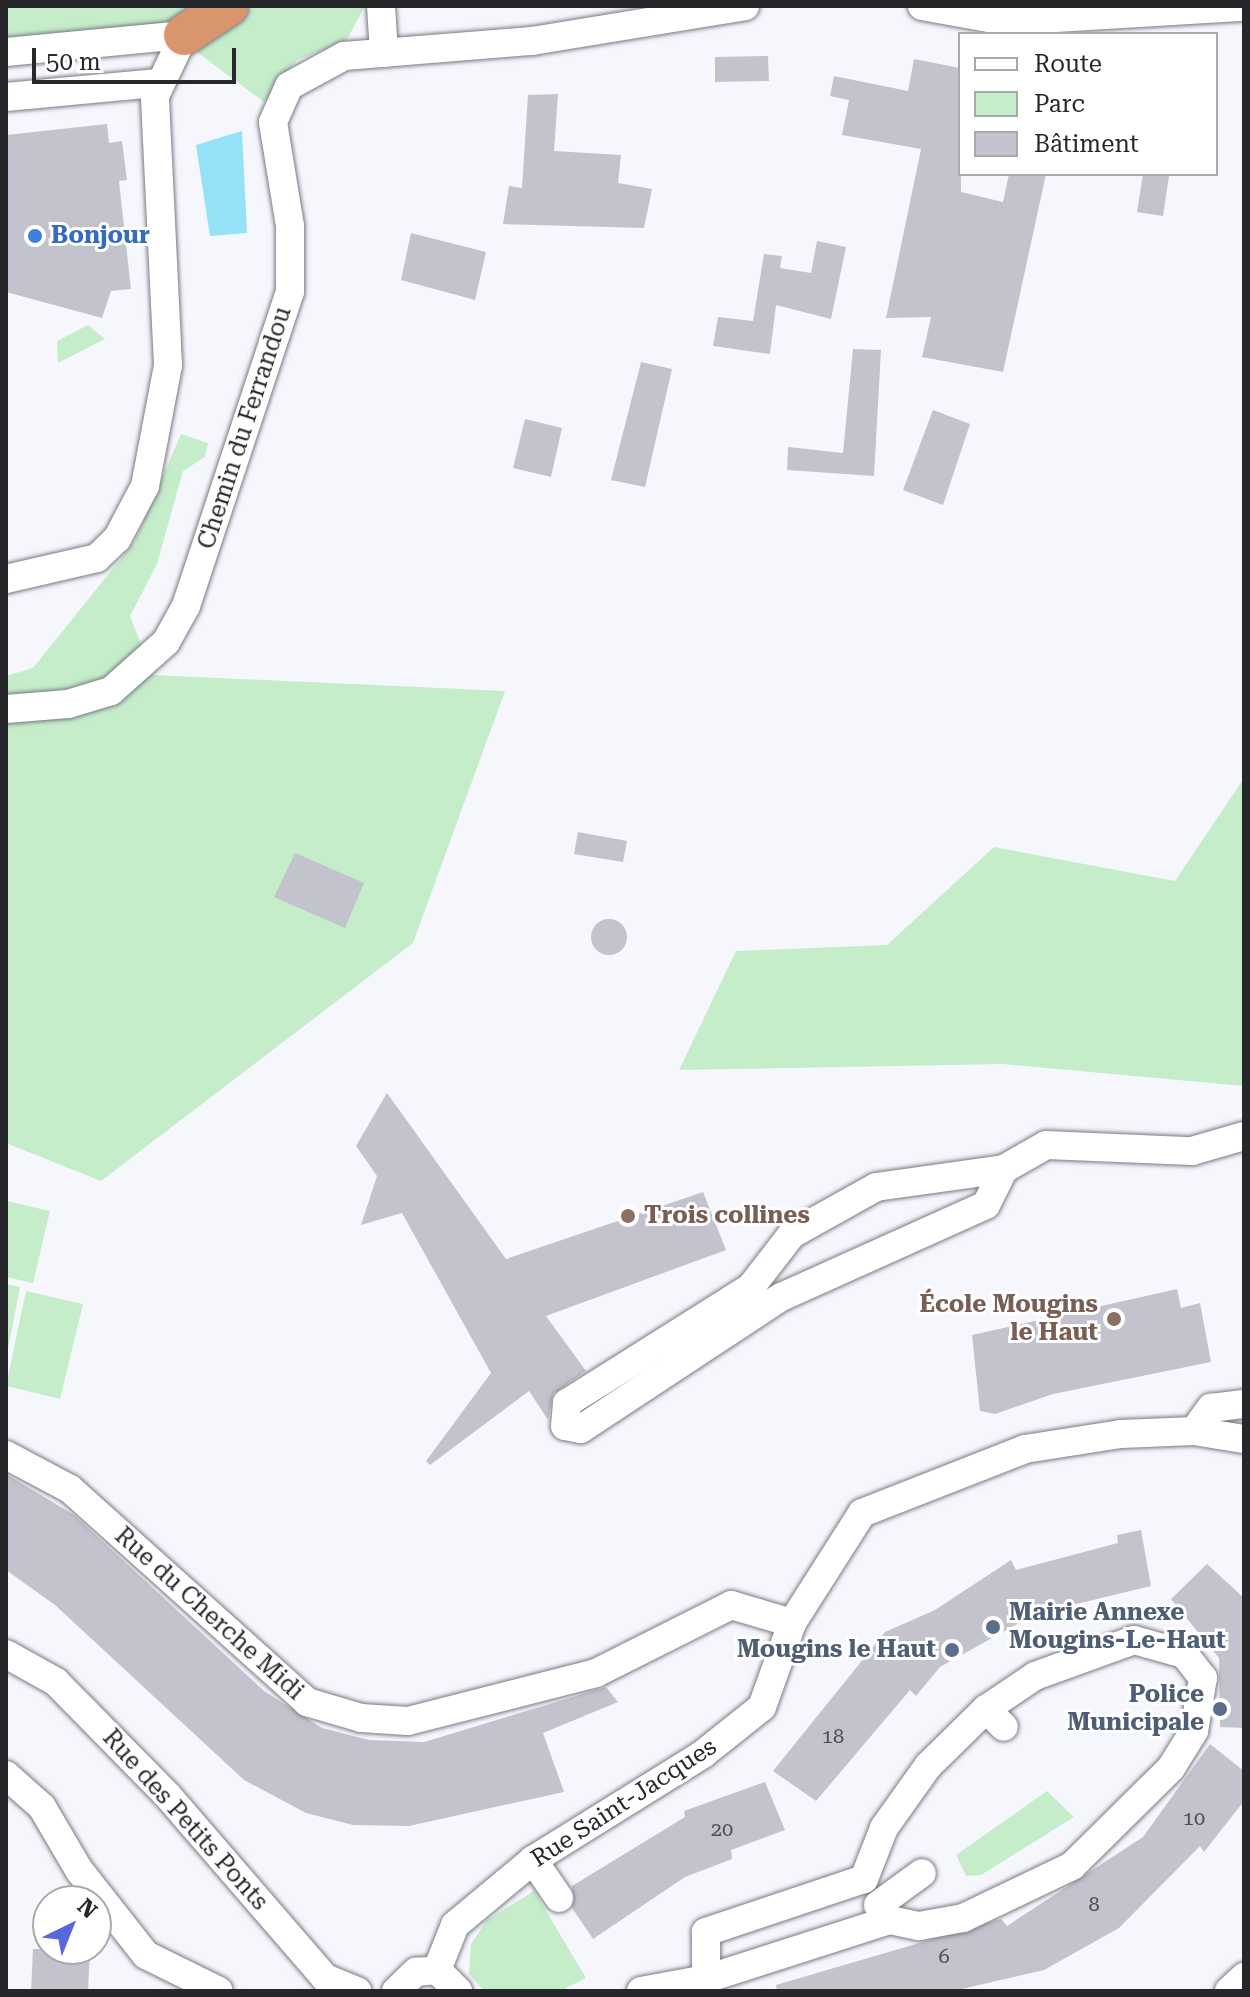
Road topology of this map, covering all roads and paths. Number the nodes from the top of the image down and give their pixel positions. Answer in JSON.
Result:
{"nodes":[{"id":1,"x":228,"y":6,"type":"edge"},
{"id":2,"x":381,"y":6,"type":"edge"},
{"id":3,"x":745,"y":6,"type":"edge"},
{"id":4,"x":922,"y":6,"type":"edge"},
{"id":5,"x":1244,"y":7,"type":"edge"},
{"id":6,"x":184,"y":35,"type":"junction"},
{"id":7,"x":6,"y":52,"type":"edge"},
{"id":8,"x":384,"y":53,"type":"junction"},
{"id":9,"x":158,"y":83,"type":"junction"},
{"id":10,"x":6,"y":97,"type":"edge"},
{"id":11,"x":6,"y":579,"type":"edge"},
{"id":12,"x":6,"y":709,"type":"edge"},
{"id":13,"x":1244,"y":1136,"type":"edge"},
{"id":14,"x":1004,"y":1169,"type":"junction"},
{"id":15,"x":1244,"y":1404,"type":"edge"},
{"id":16,"x":1194,"y":1431,"type":"junction"},
{"id":17,"x":1244,"y":1439,"type":"edge"},
{"id":18,"x":6,"y":1455,"type":"edge"},
{"id":19,"x":792,"y":1623,"type":"junction"},
{"id":20,"x":6,"y":1654,"type":"edge"},
{"id":21,"x":6,"y":1775,"type":"edge"},
{"id":22,"x":533,"y":1860,"type":"junction"},
{"id":23,"x":922,"y":1873,"type":"dead end"},
{"id":24,"x":864,"y":1879,"type":"junction"},
{"id":25,"x":559,"y":1898,"type":"dead end"},
{"id":26,"x":884,"y":1912,"type":"junction"},
{"id":27,"x":437,"y":1970,"type":"junction"},
{"id":28,"x":1244,"y":1977,"type":"edge"},
{"id":29,"x":706,"y":1979,"type":"junction"},
{"id":30,"x":219,"y":1991,"type":"edge"},
{"id":31,"x":358,"y":1991,"type":"edge"},
{"id":32,"x":396,"y":1991,"type":"edge"},
{"id":33,"x":458,"y":1991,"type":"edge"},
{"id":34,"x":641,"y":1991,"type":"edge"},
{"id":35,"x":1229,"y":1991,"type":"edge"}],
"edges":[{"from":1,"to":6,"type":"highway"},
{"from":2,"to":8,"type":"street"},
{"from":3,"to":8,"type":"street","name":"Chemin du Ferrandou"},
{"from":4,"to":5,"type":"street"},
{"from":6,"to":7,"type":"street"},
{"from":6,"to":9,"type":"street"},
{"from":8,"to":12,"type":"street","name":"Chemin du Ferrandou"},
{"from":9,"to":10,"type":"street"},
{"from":9,"to":11,"type":"street"},
{"from":13,"to":14,"type":"street"},
{"from":14,"to":14,"type":"street"},
{"from":15,"to":16,"type":"street"},
{"from":16,"to":17,"type":"street","name":"Rue Saint-Jacques"},
{"from":16,"to":19,"type":"street","name":"Rue Saint-Jacques"},
{"from":18,"to":19,"type":"street","name":"Rue du Cherche Midi"},
{"from":19,"to":22,"type":"street","name":"Rue Saint-Jacques"},
{"from":20,"to":31,"type":"street","name":"Rue des Petits Ponts"},
{"from":21,"to":30,"type":"street"},
{"from":22,"to":25,"type":"street"},
{"from":22,"to":27,"type":"street","name":"Rue Saint-Jacques"},
{"from":23,"to":26,"type":"street"},
{"from":24,"to":26,"type":"street"},
{"from":24,"to":26,"type":"street"},
{"from":24,"to":29,"type":"street"},
{"from":26,"to":29,"type":"street"},
{"from":27,"to":32,"type":"street"},
{"from":27,"to":33,"type":"street"},
{"from":28,"to":35,"type":"street"},
{"from":29,"to":34,"type":"street"}]}
